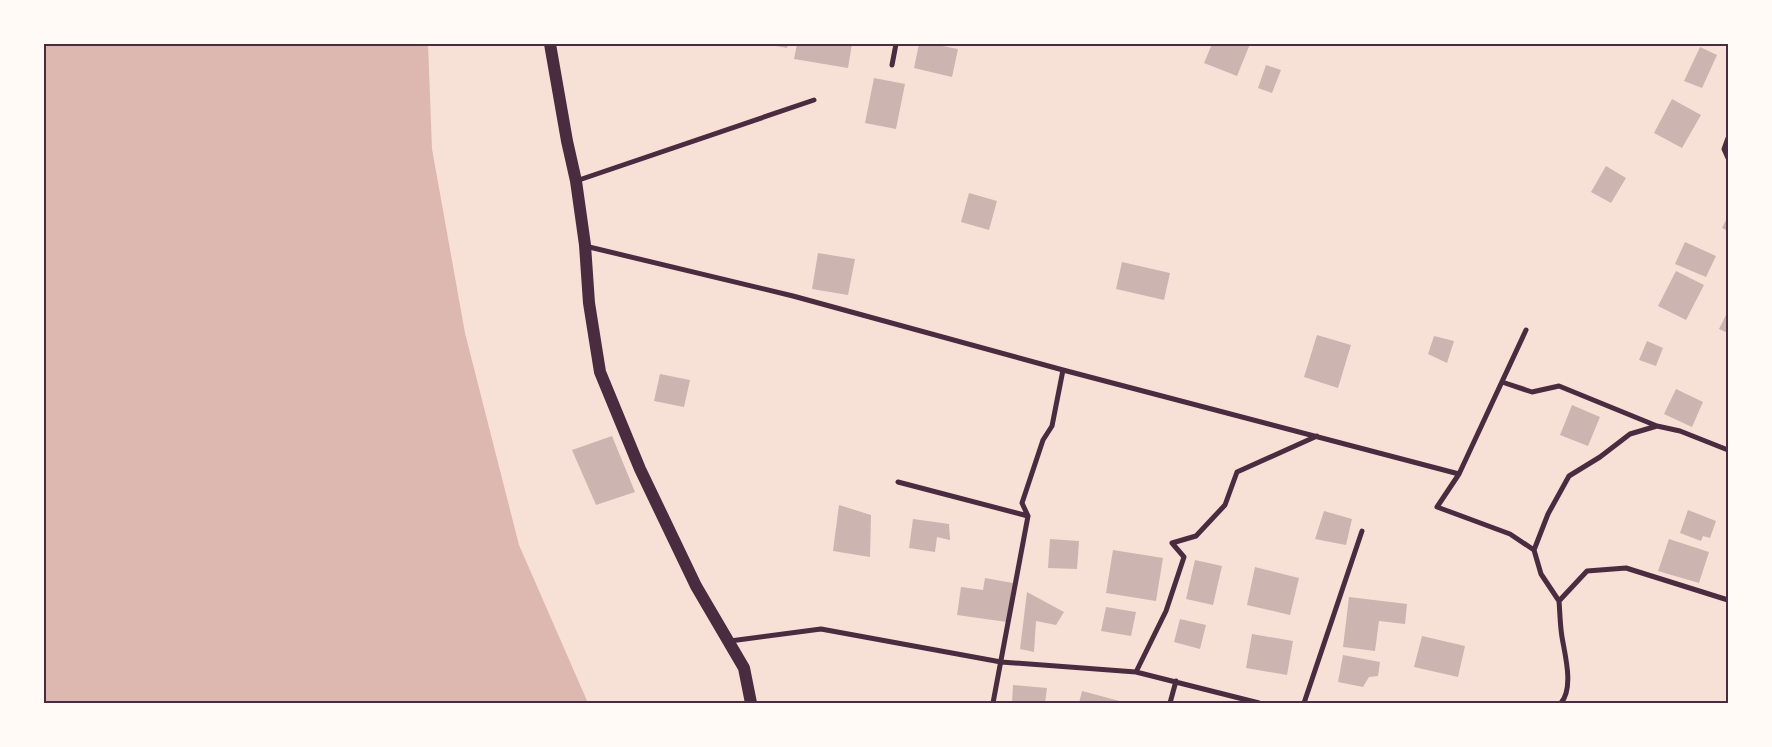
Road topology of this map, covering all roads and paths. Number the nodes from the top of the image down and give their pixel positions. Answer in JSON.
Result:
{"nodes":[{"id":1,"x":550,"y":44,"type":"edge"},
{"id":2,"x":896,"y":44,"type":"edge"},
{"id":3,"x":892,"y":64,"type":"dead end"},
{"id":4,"x":814,"y":100,"type":"dead end"},
{"id":5,"x":1728,"y":138,"type":"edge"},
{"id":6,"x":1728,"y":158,"type":"edge"},
{"id":7,"x":576,"y":181,"type":"junction"},
{"id":8,"x":585,"y":246,"type":"junction"},
{"id":9,"x":1526,"y":330,"type":"dead end"},
{"id":10,"x":1063,"y":370,"type":"junction"},
{"id":11,"x":1502,"y":382,"type":"junction"},
{"id":12,"x":1657,"y":426,"type":"junction"},
{"id":13,"x":1317,"y":436,"type":"junction"},
{"id":14,"x":1728,"y":450,"type":"edge"},
{"id":15,"x":1459,"y":474,"type":"junction"},
{"id":16,"x":898,"y":482,"type":"dead end"},
{"id":17,"x":1028,"y":516,"type":"junction"},
{"id":18,"x":1362,"y":531,"type":"dead end"},
{"id":19,"x":1534,"y":550,"type":"junction"},
{"id":20,"x":1728,"y":600,"type":"edge"},
{"id":21,"x":1559,"y":601,"type":"junction"},
{"id":22,"x":727,"y":642,"type":"junction"},
{"id":23,"x":1001,"y":662,"type":"junction"},
{"id":24,"x":1136,"y":672,"type":"junction"},
{"id":25,"x":1176,"y":681,"type":"junction"},
{"id":26,"x":750,"y":703,"type":"edge"},
{"id":27,"x":993,"y":703,"type":"edge"},
{"id":28,"x":1170,"y":703,"type":"edge"},
{"id":29,"x":1259,"y":703,"type":"edge"},
{"id":30,"x":1304,"y":703,"type":"edge"},
{"id":31,"x":1561,"y":703,"type":"edge"}],
"edges":[{"from":1,"to":7,"type":"main road"},
{"from":2,"to":3,"type":"street"},
{"from":4,"to":7,"type":"street"},
{"from":5,"to":6,"type":"street"},
{"from":7,"to":8,"type":"main road"},
{"from":8,"to":10,"type":"street"},
{"from":8,"to":22,"type":"main road"},
{"from":9,"to":11,"type":"street"},
{"from":10,"to":13,"type":"street"},
{"from":10,"to":17,"type":"street"},
{"from":11,"to":12,"type":"street"},
{"from":11,"to":15,"type":"street"},
{"from":12,"to":14,"type":"street"},
{"from":12,"to":19,"type":"street"},
{"from":13,"to":15,"type":"street"},
{"from":13,"to":24,"type":"street"},
{"from":15,"to":19,"type":"street"},
{"from":16,"to":17,"type":"street"},
{"from":17,"to":23,"type":"street"},
{"from":18,"to":30,"type":"street"},
{"from":19,"to":21,"type":"street"},
{"from":20,"to":21,"type":"street"},
{"from":21,"to":31,"type":"street"},
{"from":22,"to":23,"type":"street"},
{"from":22,"to":26,"type":"main road"},
{"from":23,"to":24,"type":"street"},
{"from":23,"to":27,"type":"street"},
{"from":24,"to":25,"type":"street"},
{"from":25,"to":28,"type":"street"},
{"from":25,"to":29,"type":"street"}]}
